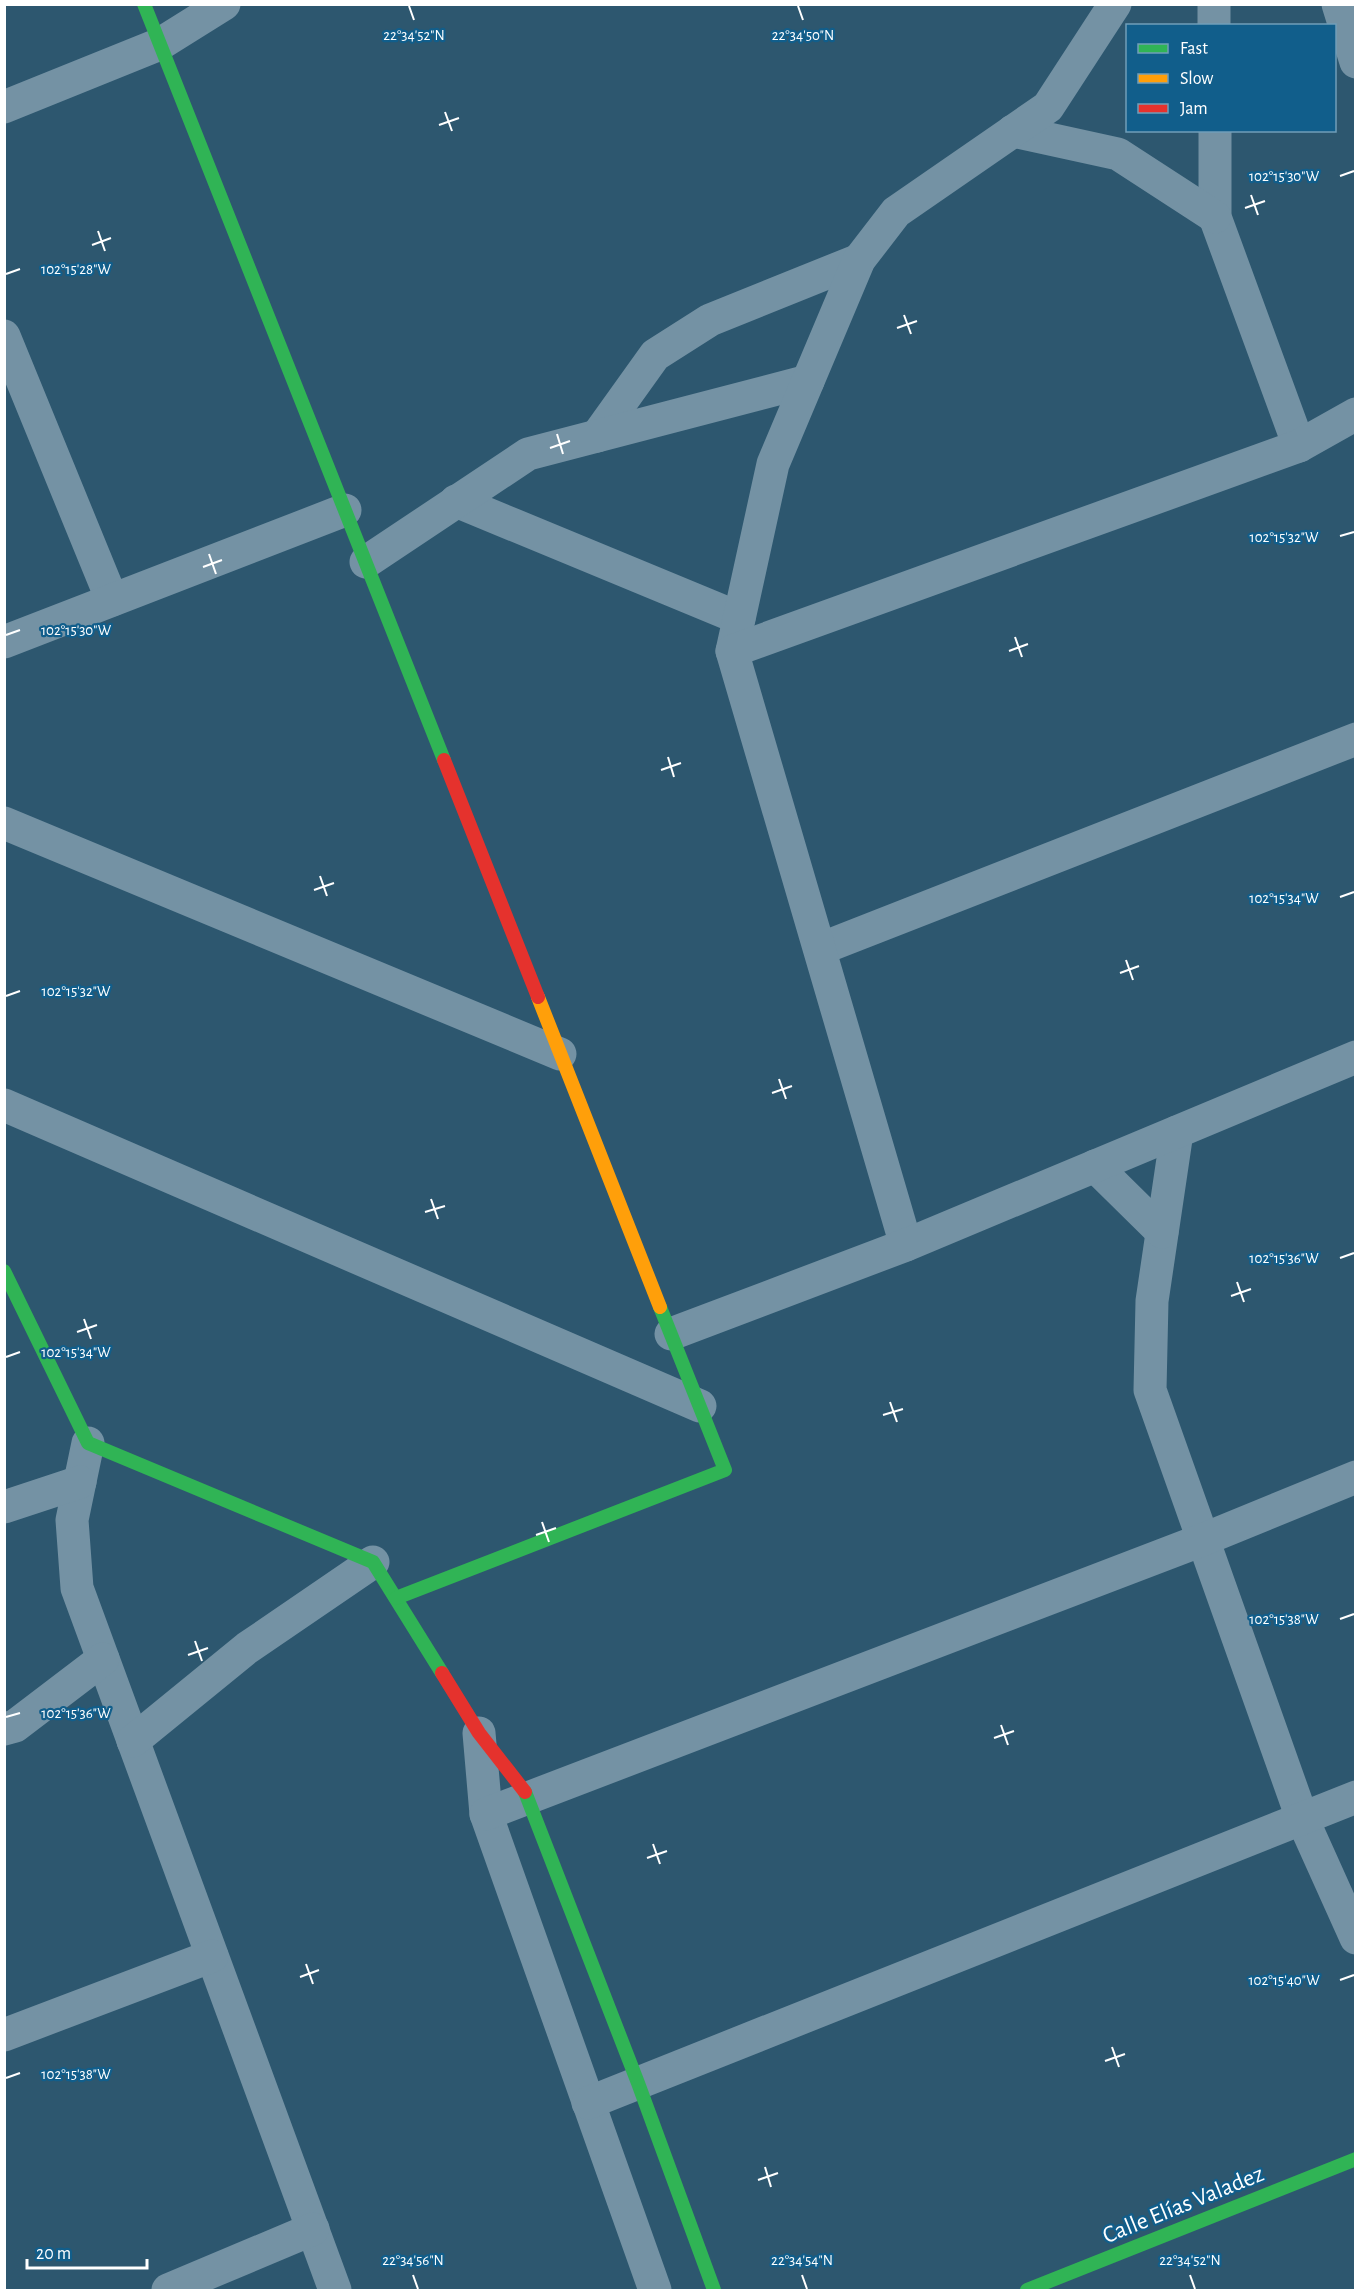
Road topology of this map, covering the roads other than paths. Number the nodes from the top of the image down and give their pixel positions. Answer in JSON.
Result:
{"nodes":[{"id":1,"x":144,"y":4,"type":"edge"},
{"id":2,"x":224,"y":4,"type":"edge"},
{"id":3,"x":1115,"y":4,"type":"edge"},
{"id":4,"x":1214,"y":4,"type":"edge"},
{"id":5,"x":1338,"y":4,"type":"edge"},
{"id":6,"x":1214,"y":24,"type":"edge"},
{"id":7,"x":160,"y":44,"type":"junction"},
{"id":8,"x":1356,"y":62,"type":"edge"},
{"id":9,"x":4,"y":107,"type":"edge"},
{"id":10,"x":1013,"y":131,"type":"junction"},
{"id":11,"x":1215,"y":132,"type":"edge"},
{"id":12,"x":1215,"y":217,"type":"junction"},
{"id":13,"x":859,"y":260,"type":"junction"},
{"id":14,"x":4,"y":336,"type":"edge"},
{"id":15,"x":808,"y":381,"type":"junction"},
{"id":16,"x":1351,"y":421,"type":"edge"},
{"id":17,"x":597,"y":436,"type":"junction"},
{"id":18,"x":1299,"y":446,"type":"junction"},
{"id":19,"x":456,"y":501,"type":"junction"},
{"id":20,"x":345,"y":510,"type":"junction"},
{"id":21,"x":366,"y":562,"type":"junction"},
{"id":22,"x":112,"y":600,"type":"junction"},
{"id":23,"x":740,"y":618,"type":"junction"},
{"id":24,"x":4,"y":642,"type":"edge"},
{"id":25,"x":732,"y":651,"type":"junction"},
{"id":26,"x":1356,"y":739,"type":"edge"},
{"id":27,"x":4,"y":823,"type":"edge"},
{"id":28,"x":820,"y":949,"type":"junction"},
{"id":29,"x":560,"y":1054,"type":"junction"},
{"id":30,"x":1356,"y":1057,"type":"edge"},
{"id":31,"x":4,"y":1105,"type":"edge"},
{"id":32,"x":1177,"y":1132,"type":"junction"},
{"id":33,"x":1095,"y":1166,"type":"junction"},
{"id":34,"x":1162,"y":1232,"type":"junction"},
{"id":35,"x":906,"y":1245,"type":"junction"},
{"id":36,"x":4,"y":1271,"type":"edge"},
{"id":37,"x":671,"y":1334,"type":"junction"},
{"id":38,"x":700,"y":1406,"type":"junction"},
{"id":39,"x":88,"y":1443,"type":"junction"},
{"id":40,"x":1356,"y":1477,"type":"edge"},
{"id":41,"x":80,"y":1482,"type":"junction"},
{"id":42,"x":4,"y":1507,"type":"edge"},
{"id":43,"x":1202,"y":1540,"type":"junction"},
{"id":44,"x":373,"y":1562,"type":"junction"},
{"id":45,"x":396,"y":1598,"type":"junction"},
{"id":46,"x":103,"y":1659,"type":"junction"},
{"id":47,"x":4,"y":1729,"type":"edge"},
{"id":48,"x":479,"y":1732,"type":"junction"},
{"id":49,"x":133,"y":1741,"type":"junction"},
{"id":50,"x":529,"y":1797,"type":"junction"},
{"id":51,"x":1356,"y":1797,"type":"edge"},
{"id":52,"x":486,"y":1814,"type":"junction"},
{"id":53,"x":1302,"y":1818,"type":"junction"},
{"id":54,"x":1356,"y":1938,"type":"edge"},
{"id":55,"x":212,"y":1956,"type":"junction"},
{"id":56,"x":4,"y":2035,"type":"edge"},
{"id":57,"x":638,"y":2083,"type":"junction"},
{"id":58,"x":588,"y":2103,"type":"junction"},
{"id":59,"x":1356,"y":2159,"type":"edge"},
{"id":60,"x":313,"y":2229,"type":"junction"},
{"id":61,"x":168,"y":2290,"type":"edge"},
{"id":62,"x":335,"y":2290,"type":"edge"},
{"id":63,"x":655,"y":2290,"type":"edge"},
{"id":64,"x":714,"y":2290,"type":"edge"},
{"id":65,"x":1028,"y":2290,"type":"edge"}],
"edges":[{"from":1,"to":7,"type":"street"},
{"from":2,"to":7,"type":"street"},
{"from":3,"to":10,"type":"street"},
{"from":4,"to":6,"type":"street"},
{"from":5,"to":8,"type":"street"},
{"from":7,"to":9,"type":"street"},
{"from":7,"to":20,"type":"street"},
{"from":10,"to":12,"type":"street"},
{"from":10,"to":13,"type":"street"},
{"from":11,"to":12,"type":"street"},
{"from":12,"to":18,"type":"street"},
{"from":13,"to":15,"type":"street"},
{"from":13,"to":17,"type":"street"},
{"from":14,"to":22,"type":"street"},
{"from":15,"to":17,"type":"street"},
{"from":15,"to":23,"type":"street"},
{"from":16,"to":18,"type":"street"},
{"from":17,"to":19,"type":"street"},
{"from":18,"to":25,"type":"street"},
{"from":19,"to":21,"type":"street"},
{"from":19,"to":23,"type":"street"},
{"from":20,"to":21,"type":"street"},
{"from":20,"to":22,"type":"street"},
{"from":21,"to":29,"type":"street"},
{"from":22,"to":24,"type":"street"},
{"from":23,"to":25,"type":"street"},
{"from":25,"to":28,"type":"street"},
{"from":26,"to":28,"type":"street"},
{"from":27,"to":29,"type":"street"},
{"from":28,"to":35,"type":"street"},
{"from":29,"to":37,"type":"street"},
{"from":30,"to":32,"type":"street"},
{"from":31,"to":38,"type":"street"},
{"from":32,"to":33,"type":"street"},
{"from":32,"to":34,"type":"street"},
{"from":33,"to":34,"type":"street"},
{"from":33,"to":35,"type":"street"},
{"from":34,"to":43,"type":"street"},
{"from":35,"to":37,"type":"street"},
{"from":36,"to":39,"type":"street"},
{"from":37,"to":38,"type":"street"},
{"from":38,"to":45,"type":"street"},
{"from":39,"to":41,"type":"street"},
{"from":39,"to":44,"type":"street"},
{"from":40,"to":43,"type":"street"},
{"from":41,"to":42,"type":"street"},
{"from":41,"to":46,"type":"street"},
{"from":43,"to":50,"type":"street"},
{"from":43,"to":53,"type":"street"},
{"from":44,"to":45,"type":"street"},
{"from":44,"to":49,"type":"street"},
{"from":45,"to":48,"type":"street"},
{"from":46,"to":47,"type":"street"},
{"from":46,"to":49,"type":"street"},
{"from":48,"to":50,"type":"street"},
{"from":48,"to":52,"type":"street"},
{"from":49,"to":55,"type":"street"},
{"from":50,"to":52,"type":"street"},
{"from":50,"to":57,"type":"street"},
{"from":51,"to":53,"type":"street"},
{"from":52,"to":58,"type":"street"},
{"from":53,"to":54,"type":"street"},
{"from":53,"to":57,"type":"street"},
{"from":55,"to":56,"type":"street"},
{"from":55,"to":60,"type":"street"},
{"from":57,"to":58,"type":"street"},
{"from":57,"to":64,"type":"street"},
{"from":58,"to":63,"type":"street"},
{"from":59,"to":65,"type":"street","name":"Calle Elías Valadez"},
{"from":60,"to":61,"type":"street"},
{"from":60,"to":62,"type":"street"}]}
